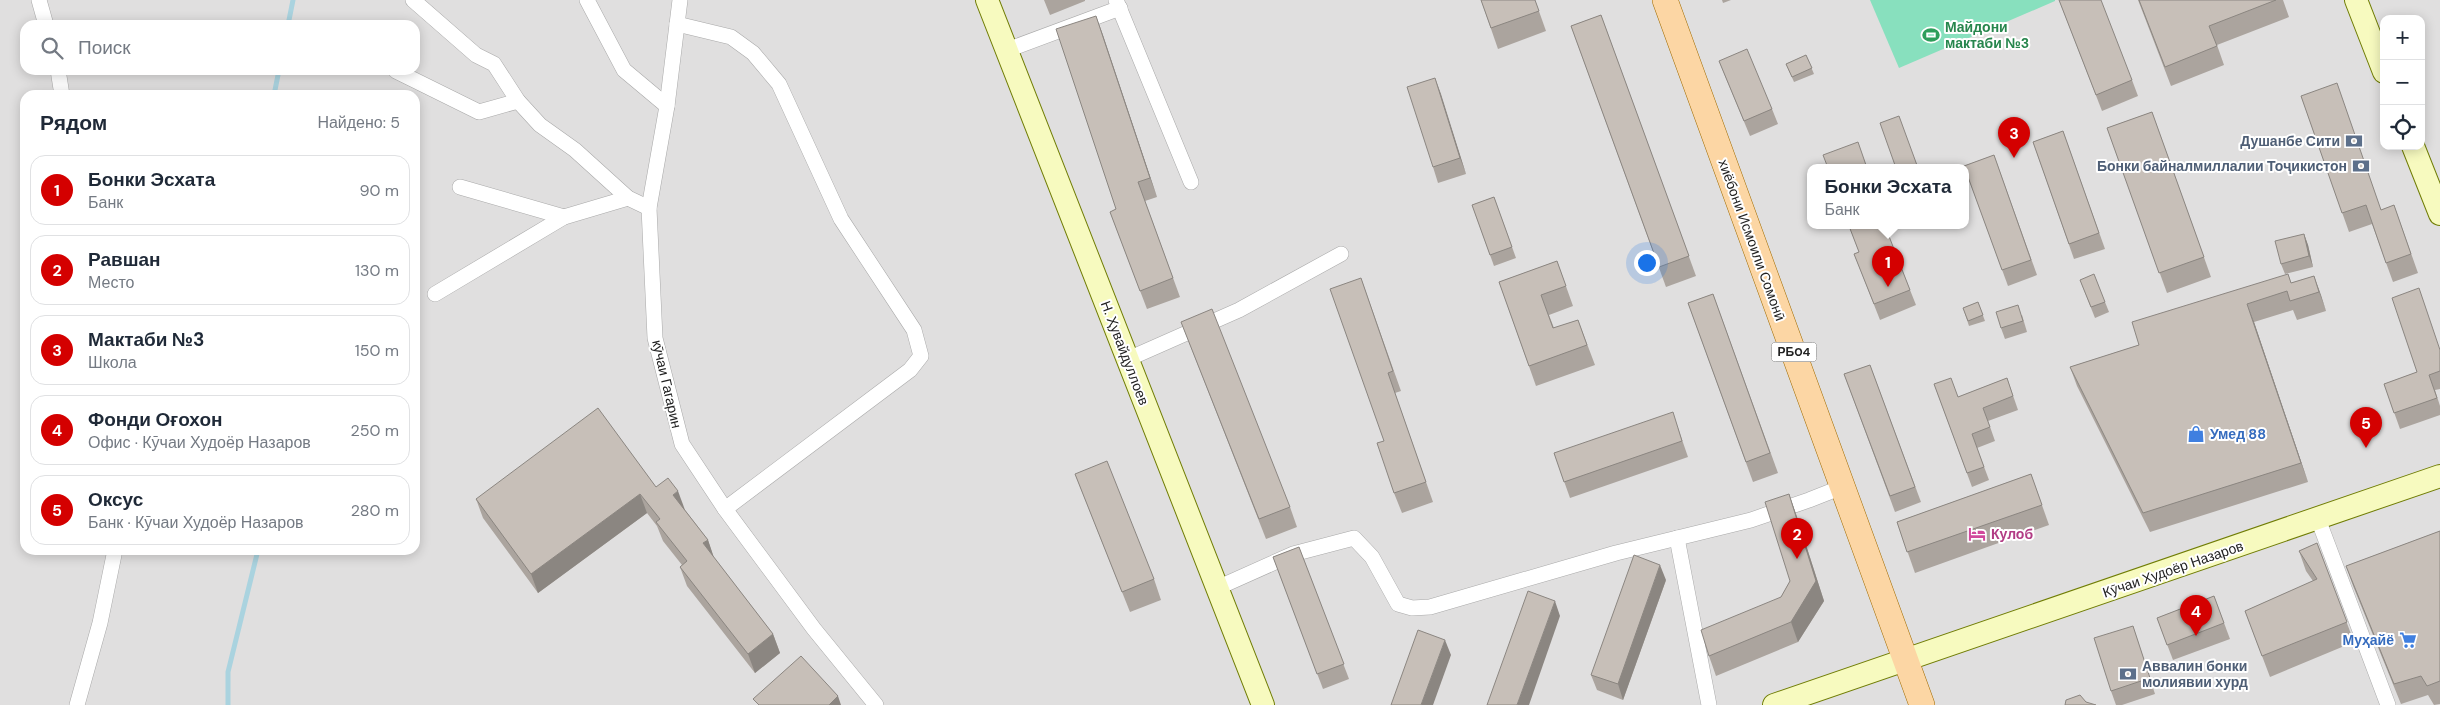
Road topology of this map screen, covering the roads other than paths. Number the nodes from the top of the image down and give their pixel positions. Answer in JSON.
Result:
{"nodes":[{"id":1,"x":39,"y":0,"type":"edge"},
{"id":2,"x":413,"y":0,"type":"edge"},
{"id":3,"x":587,"y":0,"type":"edge"},
{"id":4,"x":680,"y":0,"type":"edge"},
{"id":5,"x":987,"y":0,"type":"edge"},
{"id":6,"x":1665,"y":0,"type":"edge"},
{"id":7,"x":2356,"y":0,"type":"edge"},
{"id":8,"x":1118,"y":4,"type":"edge"},
{"id":9,"x":45,"y":20,"type":"edge"},
{"id":10,"x":676,"y":24,"type":"junction"},
{"id":11,"x":1007,"y":50,"type":"junction"},
{"id":12,"x":2380,"y":62,"type":"edge"},
{"id":13,"x":59,"y":75,"type":"edge"},
{"id":14,"x":404,"y":75,"type":"edge"},
{"id":15,"x":61,"y":90,"type":"edge"},
{"id":16,"x":518,"y":101,"type":"junction"},
{"id":17,"x":667,"y":106,"type":"junction"},
{"id":18,"x":2415,"y":150,"type":"edge"},
{"id":19,"x":1192,"y":182,"type":"dead end"},
{"id":20,"x":460,"y":187,"type":"dead end"},
{"id":21,"x":628,"y":198,"type":"junction"},
{"id":22,"x":649,"y":208,"type":"junction"},
{"id":23,"x":2440,"y":214,"type":"edge"},
{"id":24,"x":564,"y":217,"type":"junction"},
{"id":25,"x":1341,"y":254,"type":"dead end"},
{"id":26,"x":435,"y":294,"type":"dead end"},
{"id":27,"x":1128,"y":359,"type":"junction"},
{"id":28,"x":2440,"y":476,"type":"edge"},
{"id":29,"x":1842,"y":486,"type":"junction"},
{"id":30,"x":725,"y":509,"type":"junction"},
{"id":31,"x":2318,"y":518,"type":"junction"},
{"id":32,"x":1677,"y":538,"type":"junction"},
{"id":33,"x":114,"y":555,"type":"edge"},
{"id":34,"x":1217,"y":588,"type":"junction"},
{"id":35,"x":1906,"y":661,"type":"junction"},
{"id":36,"x":77,"y":705,"type":"edge"},
{"id":37,"x":876,"y":705,"type":"edge"},
{"id":38,"x":1262,"y":705,"type":"edge"},
{"id":39,"x":1709,"y":705,"type":"edge"},
{"id":40,"x":1774,"y":705,"type":"edge"},
{"id":41,"x":1922,"y":705,"type":"edge"},
{"id":42,"x":2388,"y":705,"type":"edge"}],
"edges":[{"from":1,"to":9,"type":"street"},
{"from":2,"to":16,"type":"street"},
{"from":3,"to":17,"type":"street"},
{"from":4,"to":10,"type":"street","name":"кӯчаи Гагарин"},
{"from":5,"to":11,"type":"street","name":"Н. Ҳувайдуллоев"},
{"from":6,"to":29,"type":"main road","name":"хиёбони Исмоили Сомонӣ","number":"РБ04"},
{"from":7,"to":12,"type":"street"},
{"from":8,"to":11,"type":"street"},
{"from":8,"to":19,"type":"street"},
{"from":10,"to":17,"type":"street","name":"кӯчаи Гагарин"},
{"from":10,"to":30,"type":"street"},
{"from":11,"to":27,"type":"street","name":"Н. Ҳувайдуллоев"},
{"from":13,"to":15,"type":"street"},
{"from":14,"to":16,"type":"street"},
{"from":16,"to":21,"type":"street"},
{"from":17,"to":22,"type":"street","name":"кӯчаи Гагарин"},
{"from":18,"to":23,"type":"street"},
{"from":20,"to":24,"type":"street"},
{"from":21,"to":22,"type":"street"},
{"from":21,"to":24,"type":"street"},
{"from":22,"to":30,"type":"street","name":"кӯчаи Гагарин"},
{"from":24,"to":26,"type":"street"},
{"from":25,"to":27,"type":"street"},
{"from":27,"to":34,"type":"street","name":"Н. Ҳувайдуллоев"},
{"from":28,"to":31,"type":"street","name":"Кӯчаи Худоёр Назаров"},
{"from":29,"to":32,"type":"street"},
{"from":29,"to":35,"type":"main road","name":"хиёбони Исмоили Сомонӣ","number":"РБ04"},
{"from":30,"to":37,"type":"street","name":"кӯчаи Гагарин"},
{"from":31,"to":35,"type":"street","name":"Кӯчаи Худоёр Назаров"},
{"from":31,"to":42,"type":"street"},
{"from":32,"to":34,"type":"street"},
{"from":32,"to":39,"type":"street"},
{"from":33,"to":36,"type":"street"},
{"from":34,"to":38,"type":"street","name":"Н. Ҳувайдуллоев"},
{"from":35,"to":40,"type":"street","name":"Кӯчаи Худоёр Назаров"},
{"from":35,"to":41,"type":"main road","name":"хиёбони Исмоили Сомонӣ","number":"РБ04"}]}
